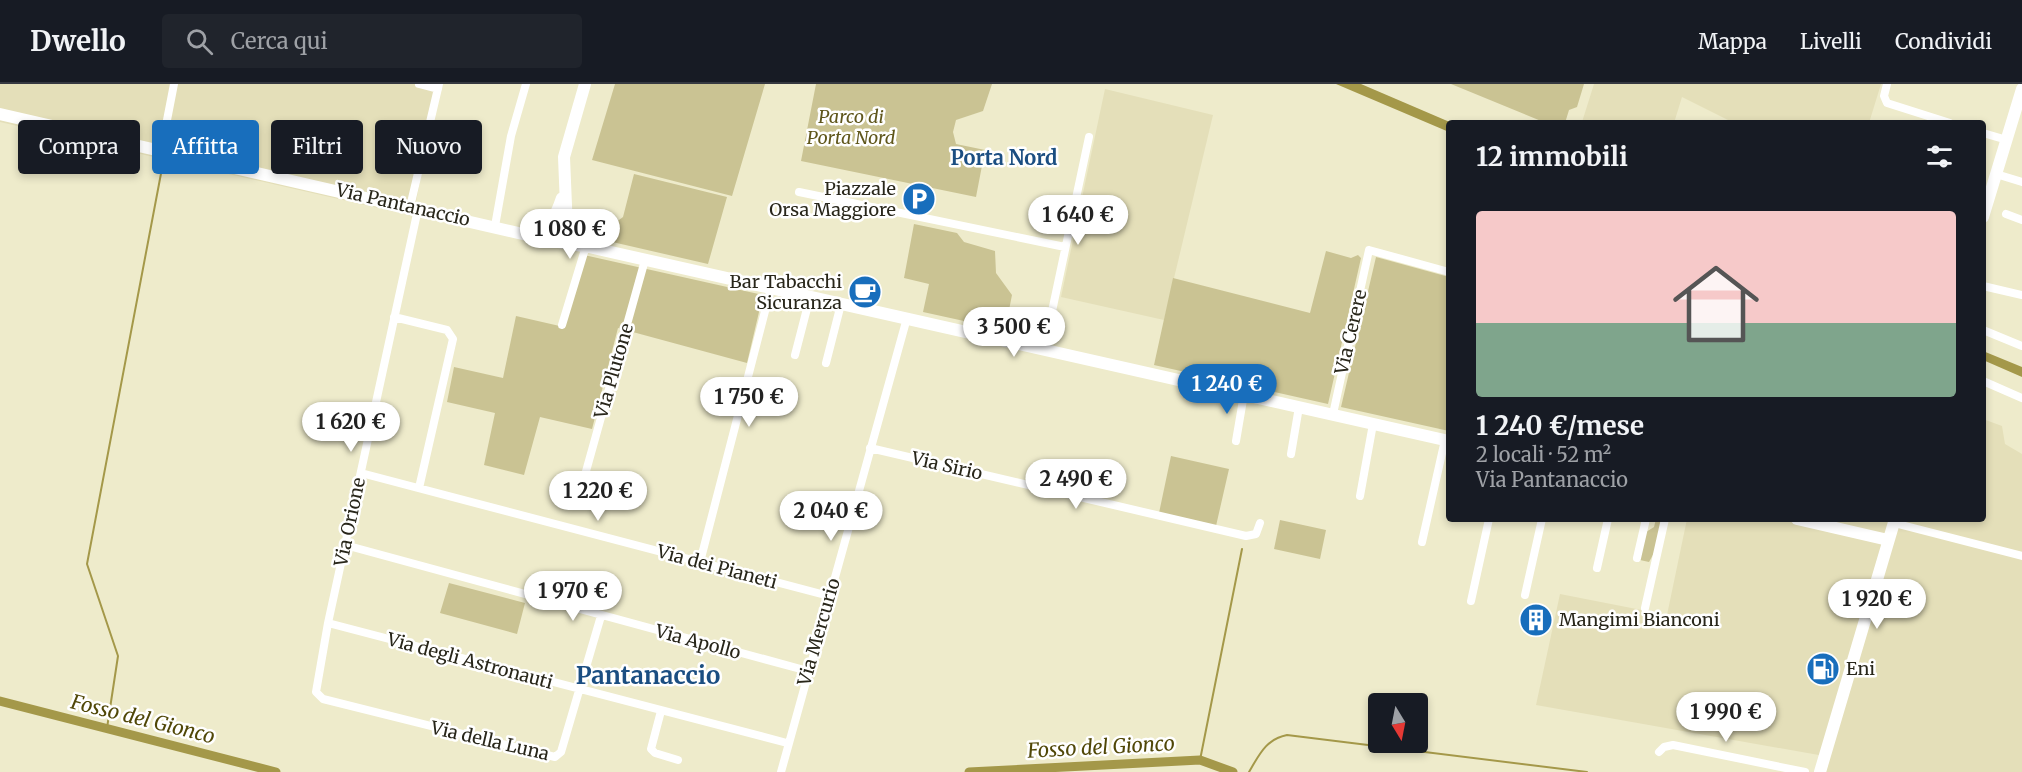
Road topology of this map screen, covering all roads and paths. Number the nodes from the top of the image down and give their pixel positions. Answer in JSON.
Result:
{"nodes":[{"id":1,"x":174,"y":84,"type":"edge"},
{"id":2,"x":419,"y":84,"type":"edge"},
{"id":3,"x":526,"y":84,"type":"edge"},
{"id":4,"x":585,"y":84,"type":"edge"},
{"id":5,"x":1887,"y":84,"type":"edge"},
{"id":6,"x":439,"y":86,"type":"edge"},
{"id":7,"x":2022,"y":89,"type":"edge"},
{"id":8,"x":0,"y":114,"type":"edge"},
{"id":9,"x":166,"y":120,"type":"edge"},
{"id":10,"x":1940,"y":120,"type":"edge"},
{"id":11,"x":1986,"y":134,"type":"edge"},
{"id":12,"x":1089,"y":137,"type":"dead end"},
{"id":13,"x":2007,"y":140,"type":"junction"},
{"id":14,"x":152,"y":149,"type":"edge"},
{"id":15,"x":259,"y":173,"type":"edge"},
{"id":16,"x":1996,"y":174,"type":"junction"},
{"id":17,"x":2022,"y":183,"type":"edge"},
{"id":18,"x":799,"y":192,"type":"dead end"},
{"id":19,"x":564,"y":193,"type":"junction"},
{"id":20,"x":1986,"y":207,"type":"edge"},
{"id":21,"x":414,"y":208,"type":"junction"},
{"id":22,"x":2006,"y":214,"type":"dead end"},
{"id":23,"x":2022,"y":219,"type":"edge"},
{"id":24,"x":550,"y":224,"type":"junction"},
{"id":25,"x":495,"y":226,"type":"junction"},
{"id":26,"x":526,"y":233,"type":"junction"},
{"id":27,"x":561,"y":235,"type":"junction"},
{"id":28,"x":585,"y":246,"type":"junction"},
{"id":29,"x":1065,"y":247,"type":"junction"},
{"id":30,"x":645,"y":260,"type":"junction"},
{"id":31,"x":1446,"y":271,"type":"edge"},
{"id":32,"x":1986,"y":287,"type":"edge"},
{"id":33,"x":771,"y":288,"type":"junction"},
{"id":34,"x":2022,"y":295,"type":"edge"},
{"id":35,"x":810,"y":297,"type":"junction"},
{"id":36,"x":841,"y":304,"type":"junction"},
{"id":37,"x":394,"y":317,"type":"junction"},
{"id":38,"x":907,"y":318,"type":"junction"},
{"id":39,"x":562,"y":325,"type":"dead end"},
{"id":40,"x":1986,"y":331,"type":"edge"},
{"id":41,"x":2022,"y":346,"type":"edge"},
{"id":42,"x":1044,"y":349,"type":"junction"},
{"id":43,"x":795,"y":355,"type":"dead end"},
{"id":44,"x":826,"y":363,"type":"dead end"},
{"id":45,"x":1986,"y":382,"type":"edge"},
{"id":46,"x":1244,"y":394,"type":"junction"},
{"id":47,"x":2022,"y":398,"type":"edge"},
{"id":48,"x":1299,"y":407,"type":"junction"},
{"id":49,"x":1333,"y":414,"type":"junction"},
{"id":50,"x":1373,"y":423,"type":"junction"},
{"id":51,"x":1446,"y":440,"type":"edge"},
{"id":52,"x":1236,"y":441,"type":"dead end"},
{"id":53,"x":1446,"y":444,"type":"edge"},
{"id":54,"x":870,"y":448,"type":"junction"},
{"id":55,"x":1291,"y":454,"type":"dead end"},
{"id":56,"x":361,"y":473,"type":"junction"},
{"id":57,"x":583,"y":482,"type":"dead end"},
{"id":58,"x":419,"y":488,"type":"junction"},
{"id":59,"x":1360,"y":496,"type":"dead end"},
{"id":60,"x":1488,"y":522,"type":"edge"},
{"id":61,"x":1541,"y":522,"type":"edge"},
{"id":62,"x":1607,"y":522,"type":"edge"},
{"id":63,"x":1646,"y":522,"type":"edge"},
{"id":64,"x":1664,"y":522,"type":"edge"},
{"id":65,"x":1810,"y":522,"type":"edge"},
{"id":66,"x":1894,"y":522,"type":"edge"},
{"id":67,"x":1898,"y":522,"type":"edge"},
{"id":68,"x":1260,"y":523,"type":"dead end"},
{"id":69,"x":1662,"y":529,"type":"junction"},
{"id":70,"x":1888,"y":540,"type":"junction"},
{"id":71,"x":1422,"y":542,"type":"dead end"},
{"id":72,"x":345,"y":545,"type":"junction"},
{"id":73,"x":2022,"y":556,"type":"edge"},
{"id":74,"x":1637,"y":558,"type":"dead end"},
{"id":75,"x":700,"y":562,"type":"junction"},
{"id":76,"x":1597,"y":568,"type":"dead end"},
{"id":77,"x":1525,"y":595,"type":"dead end"},
{"id":78,"x":829,"y":596,"type":"junction"},
{"id":79,"x":1471,"y":601,"type":"dead end"},
{"id":80,"x":1645,"y":608,"type":"dead end"},
{"id":81,"x":601,"y":616,"type":"junction"},
{"id":82,"x":328,"y":623,"type":"junction"},
{"id":83,"x":808,"y":671,"type":"junction"},
{"id":84,"x":580,"y":690,"type":"junction"},
{"id":85,"x":317,"y":694,"type":"joint"},
{"id":86,"x":661,"y":711,"type":"junction"},
{"id":87,"x":787,"y":743,"type":"junction"},
{"id":88,"x":1659,"y":752,"type":"dead end"},
{"id":89,"x":678,"y":760,"type":"dead end"},
{"id":90,"x":781,"y":772,"type":"edge"},
{"id":91,"x":1804,"y":772,"type":"edge"},
{"id":92,"x":1820,"y":772,"type":"edge"}],
"edges":[{"from":1,"to":9,"type":"street"},
{"from":2,"to":6,"type":"street"},
{"from":3,"to":25,"type":"street"},
{"from":4,"to":19,"type":"street"},
{"from":5,"to":10,"type":"street"},
{"from":6,"to":21,"type":"street","name":"Via Orione"},
{"from":7,"to":13,"type":"street"},
{"from":8,"to":14,"type":"street","name":"Via Pantanaccio"},
{"from":11,"to":13,"type":"street"},
{"from":12,"to":29,"type":"street"},
{"from":13,"to":16,"type":"street"},
{"from":15,"to":21,"type":"street","name":"Via Pantanaccio"},
{"from":16,"to":17,"type":"street"},
{"from":16,"to":20,"type":"street"},
{"from":18,"to":29,"type":"street"},
{"from":19,"to":24,"type":"street"},
{"from":19,"to":27,"type":"street"},
{"from":21,"to":25,"type":"street","name":"Via Pantanaccio"},
{"from":21,"to":37,"type":"street","name":"Via Orione"},
{"from":22,"to":23,"type":"street"},
{"from":24,"to":26,"type":"street","name":"Via Pantanaccio"},
{"from":24,"to":27,"type":"street"},
{"from":24,"to":27,"type":"street"},
{"from":25,"to":26,"type":"street","name":"Via Pantanaccio"},
{"from":26,"to":27,"type":"street","name":"Via Pantanaccio"},
{"from":27,"to":28,"type":"street","name":"Via Pantanaccio"},
{"from":28,"to":30,"type":"street","name":"Via Pantanaccio"},
{"from":28,"to":39,"type":"street"},
{"from":29,"to":42,"type":"street"},
{"from":30,"to":33,"type":"street","name":"Via Pantanaccio"},
{"from":30,"to":57,"type":"street","name":"Via Plutone"},
{"from":31,"to":49,"type":"street","name":"Via Cerere"},
{"from":32,"to":34,"type":"street"},
{"from":33,"to":35,"type":"street","name":"Via Pantanaccio"},
{"from":33,"to":75,"type":"street"},
{"from":35,"to":36,"type":"street","name":"Via Pantanaccio"},
{"from":35,"to":43,"type":"street"},
{"from":36,"to":38,"type":"street","name":"Via Pantanaccio"},
{"from":36,"to":44,"type":"street"},
{"from":37,"to":56,"type":"street","name":"Via Orione"},
{"from":37,"to":58,"type":"street"},
{"from":38,"to":42,"type":"street","name":"Via Pantanaccio"},
{"from":38,"to":54,"type":"street","name":"Via Mercurio"},
{"from":40,"to":41,"type":"street"},
{"from":42,"to":46,"type":"street","name":"Via Pantanaccio"},
{"from":45,"to":47,"type":"street"},
{"from":46,"to":48,"type":"street","name":"Via Pantanaccio"},
{"from":46,"to":52,"type":"street"},
{"from":48,"to":49,"type":"street","name":"Via Pantanaccio"},
{"from":48,"to":55,"type":"street"},
{"from":49,"to":50,"type":"street","name":"Via Pantanaccio"},
{"from":50,"to":51,"type":"street","name":"Via Pantanaccio"},
{"from":50,"to":59,"type":"street"},
{"from":53,"to":71,"type":"street"},
{"from":54,"to":68,"type":"street","name":"Via Sirio"},
{"from":54,"to":78,"type":"street","name":"Via Mercurio"},
{"from":56,"to":58,"type":"street","name":"Via dei Pianeti"},
{"from":56,"to":72,"type":"street","name":"Via Orione"},
{"from":58,"to":75,"type":"street","name":"Via dei Pianeti"},
{"from":60,"to":79,"type":"street"},
{"from":61,"to":77,"type":"street"},
{"from":62,"to":76,"type":"street"},
{"from":63,"to":69,"type":"street"},
{"from":63,"to":74,"type":"street"},
{"from":64,"to":69,"type":"street"},
{"from":65,"to":70,"type":"street"},
{"from":66,"to":70,"type":"street"},
{"from":67,"to":73,"type":"street"},
{"from":69,"to":80,"type":"street"},
{"from":70,"to":92,"type":"street"},
{"from":72,"to":81,"type":"street","name":"Via Apollo"},
{"from":72,"to":82,"type":"street","name":"Via Orione"},
{"from":75,"to":78,"type":"street","name":"Via dei Pianeti"},
{"from":78,"to":83,"type":"street","name":"Via Mercurio"},
{"from":81,"to":83,"type":"street","name":"Via Apollo"},
{"from":81,"to":84,"type":"street","name":"Via della Luna"},
{"from":82,"to":84,"type":"street","name":"Via degli Astronauti"},
{"from":82,"to":85,"type":"street","name":"Via Orione"},
{"from":83,"to":87,"type":"street","name":"Via Mercurio"},
{"from":84,"to":85,"type":"street","name":"Via della Luna"},
{"from":84,"to":86,"type":"street","name":"Via degli Astronauti"},
{"from":86,"to":87,"type":"street","name":"Via degli Astronauti"},
{"from":86,"to":89,"type":"street"},
{"from":87,"to":90,"type":"street","name":"Via Mercurio"},
{"from":88,"to":91,"type":"street"}]}
